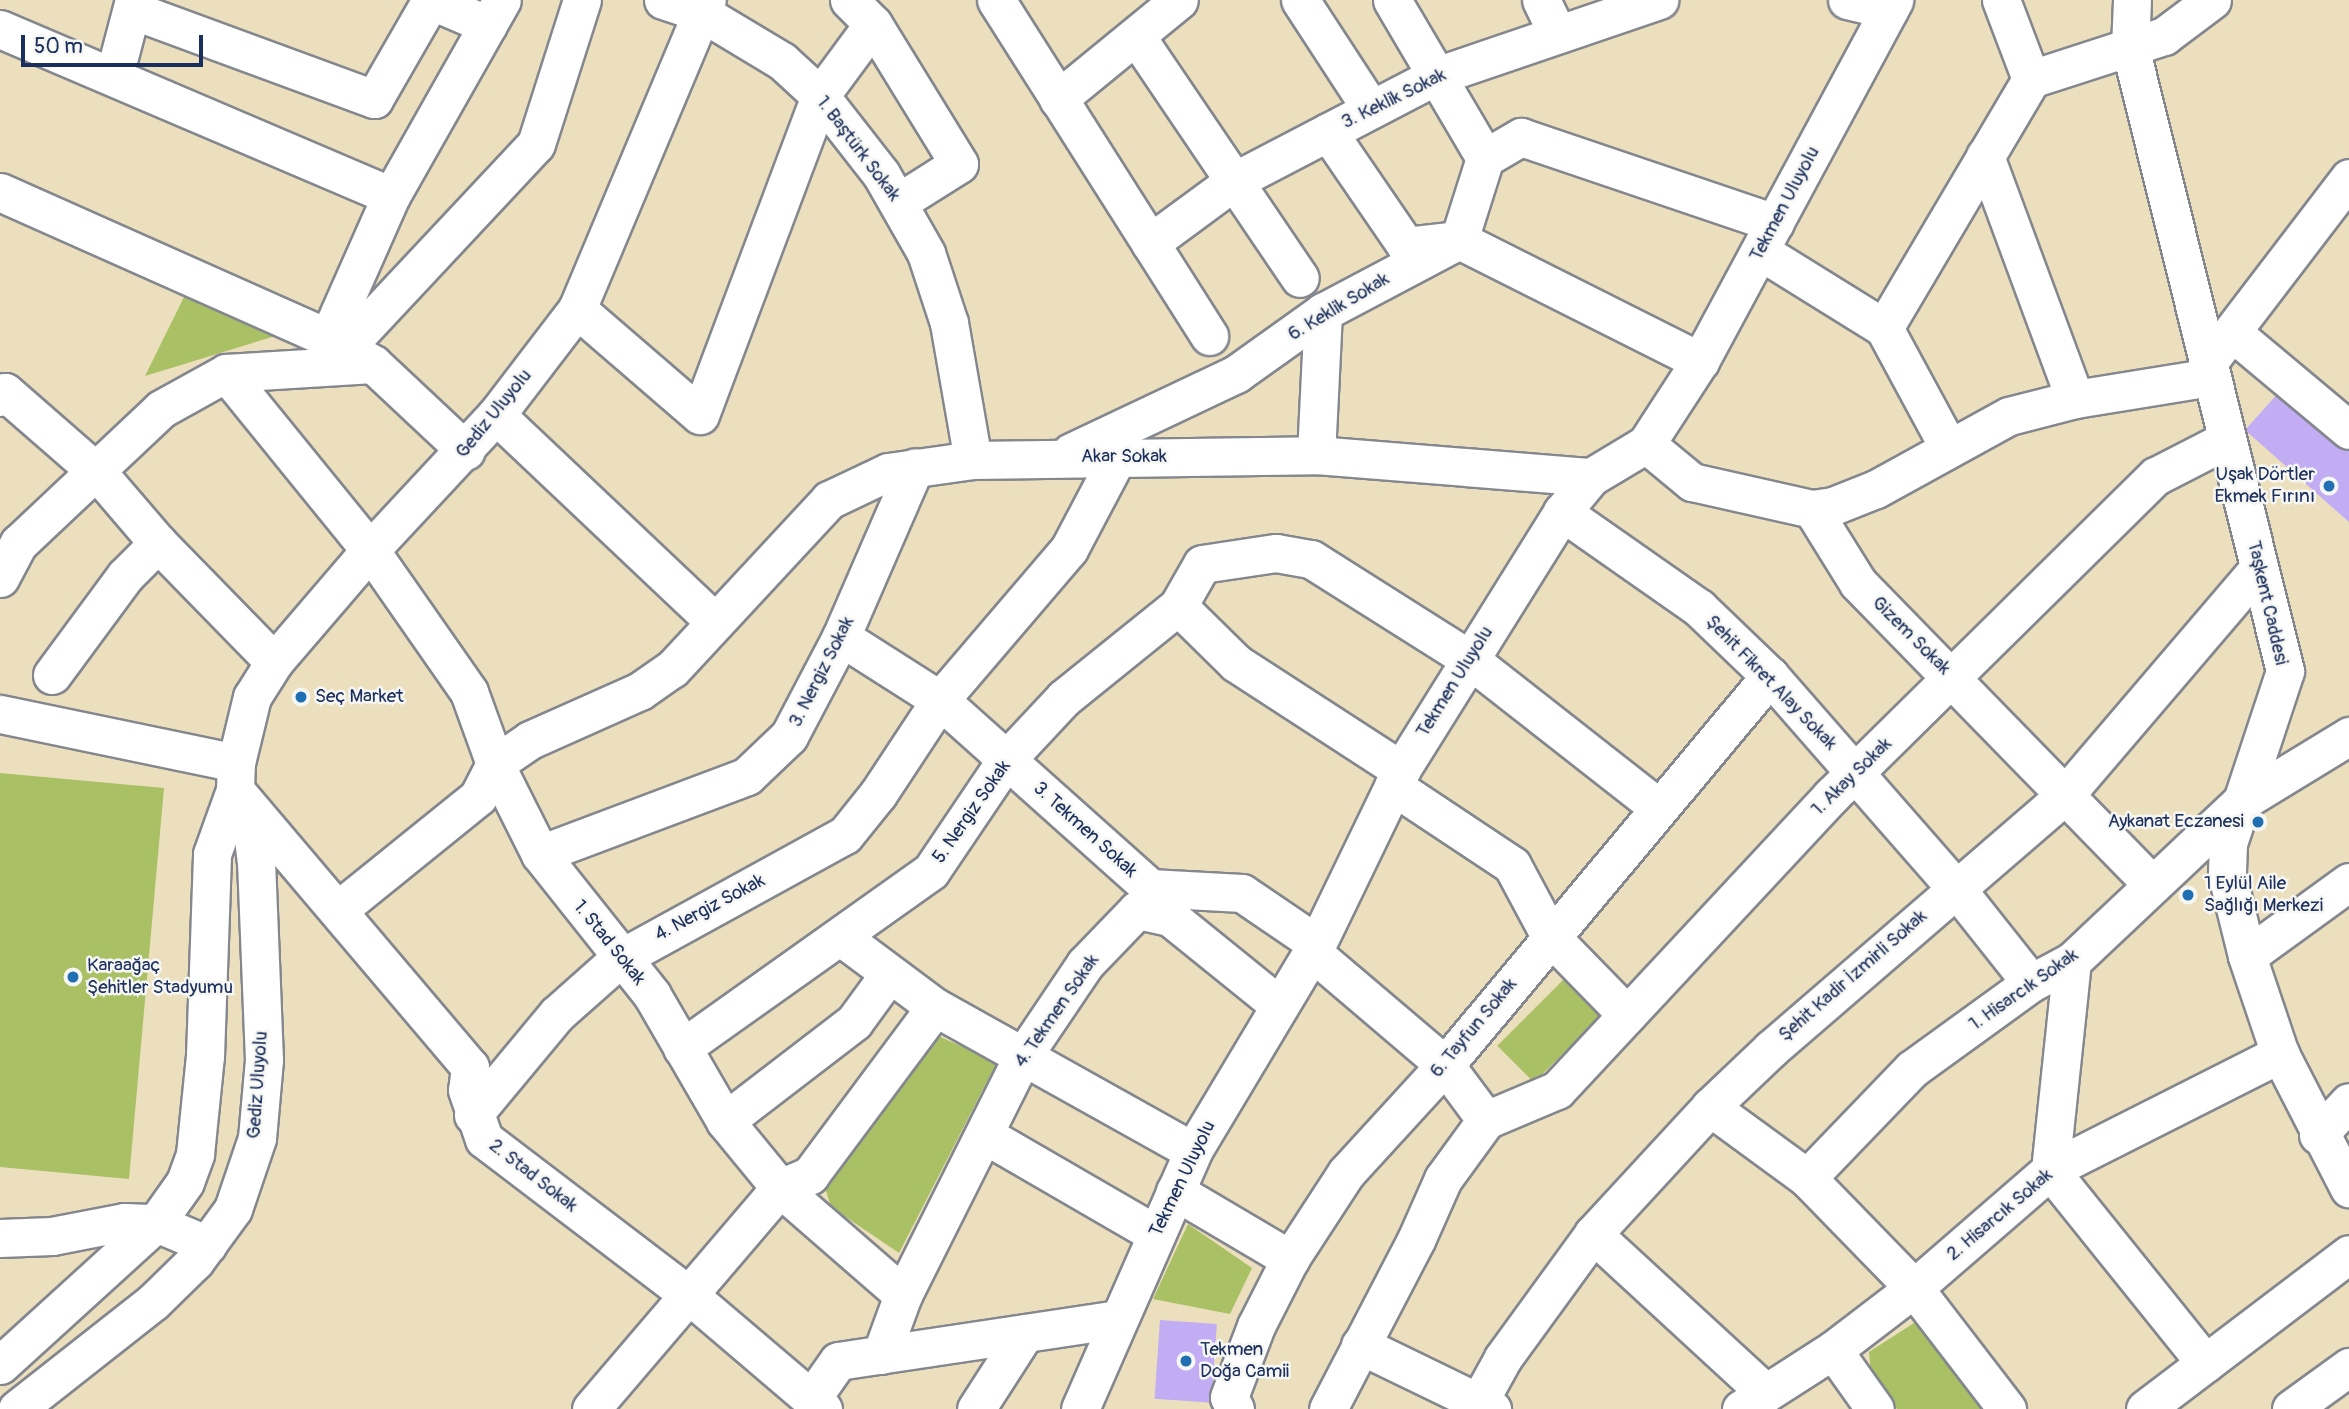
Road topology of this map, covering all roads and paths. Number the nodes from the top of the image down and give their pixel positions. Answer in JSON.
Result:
{"nodes":[{"id":1,"x":431,"y":0,"type":"edge"},
{"id":2,"x":582,"y":0,"type":"edge"},
{"id":3,"x":663,"y":0,"type":"edge"},
{"id":4,"x":996,"y":0,"type":"edge"},
{"id":5,"x":1300,"y":0,"type":"edge"},
{"id":6,"x":1392,"y":0,"type":"edge"},
{"id":7,"x":1659,"y":0,"type":"edge"},
{"id":8,"x":1847,"y":0,"type":"edge"},
{"id":9,"x":2001,"y":0,"type":"edge"},
{"id":10,"x":2132,"y":0,"type":"edge"},
{"id":11,"x":2212,"y":0,"type":"edge"},
{"id":12,"x":1167,"y":4,"type":"edge"},
{"id":13,"x":133,"y":5,"type":"edge"},
{"id":14,"x":1891,"y":5,"type":"edge"},
{"id":15,"x":704,"y":7,"type":"edge"},
{"id":16,"x":861,"y":12,"type":"edge"},
{"id":17,"x":495,"y":13,"type":"edge"},
{"id":18,"x":1549,"y":16,"type":"edge"},
{"id":19,"x":0,"y":29,"type":"edge"},
{"id":20,"x":1136,"y":36,"type":"junction"},
{"id":21,"x":2130,"y":47,"type":"junction"},
{"id":22,"x":114,"y":76,"type":"junction"},
{"id":23,"x":1436,"y":76,"type":"junction"},
{"id":24,"x":2031,"y":79,"type":"junction"},
{"id":25,"x":820,"y":96,"type":"junction"},
{"id":26,"x":1058,"y":99,"type":"junction"},
{"id":27,"x":1371,"y":110,"type":"junction"},
{"id":28,"x":1328,"y":132,"type":"junction"},
{"id":29,"x":1985,"y":156,"type":"junction"},
{"id":30,"x":1485,"y":158,"type":"junction"},
{"id":31,"x":2349,"y":178,"type":"edge"},
{"id":32,"x":1234,"y":181,"type":"junction"},
{"id":33,"x":391,"y":196,"type":"junction"},
{"id":34,"x":899,"y":202,"type":"junction"},
{"id":35,"x":4,"y":203,"type":"edge"},
{"id":36,"x":1767,"y":237,"type":"junction"},
{"id":37,"x":1459,"y":240,"type":"junction"},
{"id":38,"x":1150,"y":243,"type":"junction"},
{"id":39,"x":1300,"y":278,"type":"dead end"},
{"id":40,"x":578,"y":309,"type":"junction"},
{"id":41,"x":1323,"y":312,"type":"junction"},
{"id":42,"x":1884,"y":328,"type":"junction"},
{"id":43,"x":2232,"y":332,"type":"junction"},
{"id":44,"x":1209,"y":336,"type":"dead end"},
{"id":45,"x":348,"y":350,"type":"junction"},
{"id":46,"x":1700,"y":361,"type":"junction"},
{"id":47,"x":2209,"y":371,"type":"junction"},
{"id":48,"x":226,"y":373,"type":"junction"},
{"id":49,"x":0,"y":397,"type":"edge"},
{"id":50,"x":2075,"y":399,"type":"junction"},
{"id":51,"x":2343,"y":411,"type":"edge"},
{"id":52,"x":496,"y":415,"type":"junction"},
{"id":53,"x":2226,"y":440,"type":"junction"},
{"id":54,"x":1646,"y":444,"type":"junction"},
{"id":55,"x":1949,"y":448,"type":"junction"},
{"id":56,"x":466,"y":450,"type":"junction"},
{"id":57,"x":1317,"y":455,"type":"junction"},
{"id":58,"x":1058,"y":457,"type":"junction"},
{"id":59,"x":1117,"y":458,"type":"junction"},
{"id":60,"x":973,"y":460,"type":"junction"},
{"id":61,"x":915,"y":467,"type":"junction"},
{"id":62,"x":98,"y":472,"type":"junction"},
{"id":63,"x":1591,"y":477,"type":"junction"},
{"id":64,"x":1812,"y":509,"type":"junction"},
{"id":65,"x":1562,"y":512,"type":"junction"},
{"id":66,"x":10,"y":542,"type":"edge"},
{"id":67,"x":158,"y":543,"type":"junction"},
{"id":68,"x":370,"y":550,"type":"junction"},
{"id":69,"x":2259,"y":568,"type":"junction"},
{"id":70,"x":0,"y":578,"type":"edge"},
{"id":71,"x":1178,"y":606,"type":"junction"},
{"id":72,"x":715,"y":622,"type":"junction"},
{"id":73,"x":841,"y":637,"type":"junction"},
{"id":74,"x":1469,"y":659,"type":"junction"},
{"id":75,"x":274,"y":662,"type":"junction"},
{"id":76,"x":52,"y":676,"type":"dead end"},
{"id":77,"x":1770,"y":676,"type":"junction"},
{"id":78,"x":1954,"y":678,"type":"junction"},
{"id":79,"x":940,"y":700,"type":"junction"},
{"id":80,"x":0,"y":714,"type":"edge"},
{"id":81,"x":2349,"y":736,"type":"edge"},
{"id":82,"x":1006,"y":760,"type":"junction"},
{"id":83,"x":495,"y":764,"type":"junction"},
{"id":84,"x":1856,"y":773,"type":"junction"},
{"id":85,"x":236,"y":776,"type":"junction"},
{"id":86,"x":1397,"y":778,"type":"junction"},
{"id":87,"x":2066,"y":793,"type":"junction"},
{"id":88,"x":2241,"y":802,"type":"junction"},
{"id":89,"x":1658,"y":807,"type":"junction"},
{"id":90,"x":540,"y":854,"type":"junction"},
{"id":91,"x":2349,"y":882,"type":"edge"},
{"id":92,"x":2151,"y":883,"type":"junction"},
{"id":93,"x":1955,"y":887,"type":"junction"},
{"id":94,"x":338,"y":909,"type":"junction"},
{"id":95,"x":1550,"y":936,"type":"junction"},
{"id":96,"x":841,"y":937,"type":"junction"},
{"id":97,"x":1314,"y":948,"type":"junction"},
{"id":98,"x":2247,"y":956,"type":"junction"},
{"id":99,"x":619,"y":959,"type":"junction"},
{"id":100,"x":2072,"y":961,"type":"junction"},
{"id":101,"x":889,"y":974,"type":"junction"},
{"id":102,"x":2031,"y":983,"type":"junction"},
{"id":103,"x":1280,"y":1006,"type":"junction"},
{"id":104,"x":936,"y":1007,"type":"junction"},
{"id":105,"x":1627,"y":1015,"type":"junction"},
{"id":106,"x":682,"y":1048,"type":"junction"},
{"id":107,"x":2280,"y":1054,"type":"junction"},
{"id":108,"x":1021,"y":1059,"type":"junction"},
{"id":109,"x":1445,"y":1065,"type":"junction"},
{"id":110,"x":2349,"y":1102,"type":"edge"},
{"id":111,"x":1710,"y":1107,"type":"junction"},
{"id":112,"x":473,"y":1115,"type":"junction"},
{"id":113,"x":1486,"y":1120,"type":"junction"},
{"id":114,"x":725,"y":1121,"type":"junction"},
{"id":115,"x":985,"y":1135,"type":"junction"},
{"id":116,"x":2318,"y":1135,"type":"junction"},
{"id":117,"x":1193,"y":1151,"type":"junction"},
{"id":118,"x":2050,"y":1170,"type":"junction"},
{"id":119,"x":1807,"y":1178,"type":"junction"},
{"id":120,"x":780,"y":1188,"type":"junction"},
{"id":121,"x":2349,"y":1188,"type":"edge"},
{"id":122,"x":1175,"y":1191,"type":"junction"},
{"id":123,"x":156,"y":1223,"type":"junction"},
{"id":124,"x":1156,"y":1234,"type":"junction"},
{"id":125,"x":1593,"y":1234,"type":"junction"},
{"id":126,"x":0,"y":1238,"type":"edge"},
{"id":127,"x":208,"y":1245,"type":"junction"},
{"id":128,"x":2349,"y":1254,"type":"edge"},
{"id":129,"x":1290,"y":1259,"type":"junction"},
{"id":130,"x":1914,"y":1288,"type":"junction"},
{"id":131,"x":690,"y":1295,"type":"junction"},
{"id":132,"x":903,"y":1295,"type":"junction"},
{"id":133,"x":1118,"y":1319,"type":"junction"},
{"id":134,"x":1025,"y":1333,"type":"junction"},
{"id":135,"x":1360,"y":1345,"type":"junction"},
{"id":136,"x":1833,"y":1350,"type":"junction"},
{"id":137,"x":881,"y":1355,"type":"junction"},
{"id":138,"x":2205,"y":1363,"type":"junction"},
{"id":139,"x":0,"y":1365,"type":"edge"},
{"id":140,"x":2349,"y":1367,"type":"edge"},
{"id":141,"x":1754,"y":1401,"type":"edge"},
{"id":142,"x":817,"y":1403,"type":"edge"},
{"id":143,"x":1482,"y":1406,"type":"edge"},
{"id":144,"x":16,"y":1409,"type":"edge"},
{"id":145,"x":591,"y":1409,"type":"edge"},
{"id":146,"x":976,"y":1409,"type":"edge"},
{"id":147,"x":1080,"y":1409,"type":"edge"},
{"id":148,"x":1235,"y":1409,"type":"edge"},
{"id":149,"x":1328,"y":1409,"type":"edge"},
{"id":150,"x":1875,"y":1409,"type":"edge"},
{"id":151,"x":2007,"y":1409,"type":"edge"},
{"id":152,"x":2145,"y":1409,"type":"edge"},
{"id":153,"x":2291,"y":1409,"type":"edge"}],
"edges":[{"from":1,"to":13,"type":"street"},
{"from":1,"to":17,"type":"street"},
{"from":2,"to":45,"type":"street"},
{"from":3,"to":15,"type":"street","name":"1. Baştürk Sokak"},
{"from":4,"to":26,"type":"street"},
{"from":5,"to":27,"type":"street"},
{"from":6,"to":23,"type":"street"},
{"from":7,"to":18,"type":"street","name":"3. Keklik Sokak"},
{"from":8,"to":14,"type":"street"},
{"from":9,"to":24,"type":"street"},
{"from":10,"to":21,"type":"street","name":"Taşkent Caddesi"},
{"from":11,"to":21,"type":"street"},
{"from":12,"to":20,"type":"street"},
{"from":13,"to":22,"type":"street"},
{"from":14,"to":36,"type":"street","name":"Tekmen Uluyolu"},
{"from":15,"to":25,"type":"street","name":"1. Baştürk Sokak"},
{"from":15,"to":40,"type":"street","name":"Gediz Uluyolu"},
{"from":16,"to":25,"type":"street"},
{"from":16,"to":34,"type":"street"},
{"from":17,"to":33,"type":"street"},
{"from":18,"to":23,"type":"street","name":"3. Keklik Sokak"},
{"from":19,"to":22,"type":"street"},
{"from":20,"to":26,"type":"street"},
{"from":20,"to":32,"type":"street"},
{"from":21,"to":24,"type":"street"},
{"from":21,"to":47,"type":"street","name":"Taşkent Caddesi"},
{"from":22,"to":33,"type":"street"},
{"from":23,"to":27,"type":"street","name":"3. Keklik Sokak"},
{"from":23,"to":30,"type":"street"},
{"from":24,"to":29,"type":"street"},
{"from":25,"to":34,"type":"street","name":"1. Baştürk Sokak"},
{"from":25,"to":40,"type":"street"},
{"from":26,"to":38,"type":"street"},
{"from":27,"to":28,"type":"street","name":"3. Keklik Sokak"},
{"from":28,"to":32,"type":"street","name":"3. Keklik Sokak"},
{"from":28,"to":37,"type":"street"},
{"from":29,"to":42,"type":"street"},
{"from":29,"to":50,"type":"street"},
{"from":30,"to":36,"type":"street"},
{"from":30,"to":37,"type":"street"},
{"from":31,"to":43,"type":"street"},
{"from":32,"to":38,"type":"street","name":"3. Keklik Sokak"},
{"from":32,"to":39,"type":"street"},
{"from":33,"to":45,"type":"street"},
{"from":34,"to":60,"type":"street","name":"1. Baştürk Sokak"},
{"from":35,"to":45,"type":"street"},
{"from":36,"to":42,"type":"street"},
{"from":36,"to":46,"type":"street","name":"Tekmen Uluyolu"},
{"from":37,"to":41,"type":"street","name":"6. Keklik Sokak"},
{"from":37,"to":46,"type":"street"},
{"from":38,"to":44,"type":"street"},
{"from":40,"to":52,"type":"street","name":"Gediz Uluyolu"},
{"from":41,"to":57,"type":"street"},
{"from":41,"to":58,"type":"street","name":"6. Keklik Sokak"},
{"from":42,"to":55,"type":"street"},
{"from":43,"to":47,"type":"street"},
{"from":43,"to":51,"type":"street"},
{"from":45,"to":48,"type":"street"},
{"from":45,"to":56,"type":"street"},
{"from":46,"to":54,"type":"street","name":"Tekmen Uluyolu"},
{"from":47,"to":50,"type":"street"},
{"from":47,"to":53,"type":"street","name":"Taşkent Caddesi"},
{"from":48,"to":62,"type":"street"},
{"from":48,"to":68,"type":"street","name":"1. Stad Sokak"},
{"from":49,"to":62,"type":"street"},
{"from":50,"to":55,"type":"street"},
{"from":52,"to":56,"type":"street","name":"Gediz Uluyolu"},
{"from":52,"to":72,"type":"street"},
{"from":53,"to":69,"type":"street","name":"Taşkent Caddesi"},
{"from":53,"to":78,"type":"street","name":"1. Akay Sokak"},
{"from":54,"to":63,"type":"street","name":"Tekmen Uluyolu"},
{"from":54,"to":64,"type":"street"},
{"from":55,"to":64,"type":"street"},
{"from":56,"to":68,"type":"street","name":"Gediz Uluyolu"},
{"from":57,"to":59,"type":"street","name":"Akar Sokak"},
{"from":57,"to":63,"type":"street","name":"Akar Sokak"},
{"from":58,"to":59,"type":"street","name":"Akar Sokak"},
{"from":58,"to":60,"type":"street","name":"Akar Sokak"},
{"from":59,"to":79,"type":"street","name":"4. Nergiz Sokak"},
{"from":60,"to":61,"type":"street","name":"Akar Sokak"},
{"from":61,"to":72,"type":"street","name":"Akar Sokak"},
{"from":61,"to":73,"type":"street","name":"3. Nergiz Sokak"},
{"from":62,"to":66,"type":"street"},
{"from":62,"to":67,"type":"street"},
{"from":63,"to":65,"type":"street","name":"Tekmen Uluyolu"},
{"from":64,"to":78,"type":"street","name":"Gizem Sokak"},
{"from":65,"to":74,"type":"street","name":"Tekmen Uluyolu"},
{"from":65,"to":77,"type":"street","name":"Şehit Fikret Alay Sokak"},
{"from":66,"to":70,"type":"street"},
{"from":67,"to":75,"type":"street"},
{"from":67,"to":76,"type":"street"},
{"from":68,"to":75,"type":"street","name":"Gediz Uluyolu"},
{"from":68,"to":83,"type":"street","name":"1. Stad Sokak"},
{"from":69,"to":87,"type":"street","name":"Şehit Kadir İzmirli Sokak"},
{"from":69,"to":88,"type":"street","name":"Taşkent Caddesi"},
{"from":71,"to":74,"type":"street"},
{"from":71,"to":82,"type":"street","name":"5. Nergiz Sokak"},
{"from":71,"to":86,"type":"street"},
{"from":72,"to":83,"type":"street","name":"Akar Sokak"},
{"from":73,"to":79,"type":"street","name":"3. Tekmen Sokak"},
{"from":73,"to":90,"type":"street","name":"3. Nergiz Sokak"},
{"from":74,"to":86,"type":"street","name":"Tekmen Uluyolu"},
{"from":74,"to":89,"type":"street"},
{"from":75,"to":85,"type":"street","name":"Gediz Uluyolu"},
{"from":77,"to":84,"type":"street","name":"Şehit Fikret Alay Sokak"},
{"from":77,"to":89,"type":"street","name":"6. Tayfun Sokak"},
{"from":78,"to":84,"type":"street","name":"1. Akay Sokak"},
{"from":78,"to":87,"type":"street","name":"Gizem Sokak"},
{"from":79,"to":82,"type":"street","name":"3. Tekmen Sokak"},
{"from":79,"to":99,"type":"street","name":"4. Nergiz Sokak"},
{"from":80,"to":85,"type":"street"},
{"from":81,"to":88,"type":"street","name":"1. Hisarcık Sokak"},
{"from":82,"to":96,"type":"street","name":"5. Nergiz Sokak"},
{"from":82,"to":97,"type":"street","name":"3. Tekmen Sokak"},
{"from":83,"to":90,"type":"street","name":"1. Stad Sokak"},
{"from":83,"to":94,"type":"street"},
{"from":84,"to":93,"type":"street","name":"Şehit Fikret Alay Sokak"},
{"from":84,"to":105,"type":"street","name":"1. Akay Sokak"},
{"from":85,"to":94,"type":"street","name":"2. Stad Sokak"},
{"from":85,"to":123,"type":"street","name":"Gediz Uluyolu"},
{"from":85,"to":127,"type":"street","name":"Gediz Uluyolu"},
{"from":86,"to":95,"type":"street"},
{"from":86,"to":97,"type":"street","name":"Tekmen Uluyolu"},
{"from":87,"to":92,"type":"street","name":"Gizem Sokak"},
{"from":87,"to":93,"type":"street","name":"Şehit Kadir İzmirli Sokak"},
{"from":88,"to":92,"type":"street","name":"1. Hisarcık Sokak"},
{"from":88,"to":98,"type":"street","name":"Taşkent Caddesi"},
{"from":89,"to":95,"type":"street","name":"6. Tayfun Sokak"},
{"from":90,"to":99,"type":"street","name":"1. Stad Sokak"},
{"from":91,"to":98,"type":"street"},
{"from":92,"to":100,"type":"street","name":"1. Hisarcık Sokak"},
{"from":93,"to":102,"type":"street","name":"Şehit Fikret Alay Sokak"},
{"from":93,"to":111,"type":"street","name":"Şehit Kadir İzmirli Sokak"},
{"from":94,"to":112,"type":"street","name":"2. Stad Sokak"},
{"from":95,"to":105,"type":"street"},
{"from":95,"to":109,"type":"street","name":"6. Tayfun Sokak"},
{"from":96,"to":101,"type":"street"},
{"from":96,"to":106,"type":"street","name":"5. Nergiz Sokak"},
{"from":97,"to":103,"type":"street","name":"Tekmen Uluyolu"},
{"from":97,"to":109,"type":"street","name":"3. Tekmen Sokak"},
{"from":98,"to":107,"type":"street","name":"Taşkent Caddesi"},
{"from":99,"to":106,"type":"street","name":"1. Stad Sokak"},
{"from":99,"to":112,"type":"street","name":"4. Nergiz Sokak"},
{"from":100,"to":102,"type":"street","name":"1. Hisarcık Sokak"},
{"from":100,"to":118,"type":"street"},
{"from":101,"to":104,"type":"street"},
{"from":101,"to":114,"type":"street"},
{"from":102,"to":119,"type":"street","name":"1. Hisarcık Sokak"},
{"from":103,"to":108,"type":"street","name":"4. Tekmen Sokak"},
{"from":103,"to":117,"type":"street","name":"Tekmen Uluyolu"},
{"from":104,"to":108,"type":"street"},
{"from":104,"to":120,"type":"street"},
{"from":105,"to":113,"type":"street","name":"1. Akay Sokak"},
{"from":106,"to":114,"type":"street","name":"1. Stad Sokak"},
{"from":107,"to":116,"type":"street","name":"Taşkent Caddesi"},
{"from":107,"to":118,"type":"street","name":"2. Hisarcık Sokak"},
{"from":108,"to":115,"type":"street","name":"4. Tekmen Sokak"},
{"from":108,"to":117,"type":"street"},
{"from":109,"to":113,"type":"street","name":"3. Tekmen Sokak"},
{"from":109,"to":129,"type":"street","name":"6. Tayfun Sokak"},
{"from":110,"to":116,"type":"street"},
{"from":111,"to":119,"type":"street"},
{"from":111,"to":125,"type":"street","name":"Şehit Kadir İzmirli Sokak"},
{"from":112,"to":131,"type":"street","name":"2. Stad Sokak"},
{"from":113,"to":135,"type":"street"},
{"from":114,"to":120,"type":"street","name":"1. Stad Sokak"},
{"from":115,"to":124,"type":"street"},
{"from":115,"to":132,"type":"street","name":"4. Tekmen Sokak"},
{"from":116,"to":121,"type":"street","name":"Taşkent Caddesi"},
{"from":117,"to":122,"type":"street","name":"Tekmen Uluyolu"},
{"from":118,"to":130,"type":"street","name":"2. Hisarcık Sokak"},
{"from":118,"to":138,"type":"street"},
{"from":119,"to":130,"type":"street"},
{"from":120,"to":131,"type":"street"},
{"from":120,"to":132,"type":"street","name":"1. Stad Sokak"},
{"from":122,"to":124,"type":"street","name":"Tekmen Uluyolu"},
{"from":122,"to":129,"type":"street"},
{"from":123,"to":126,"type":"street"},
{"from":123,"to":127,"type":"street"},
{"from":123,"to":139,"type":"street","name":"Gediz Uluyolu"},
{"from":124,"to":133,"type":"street","name":"Tekmen Uluyolu"},
{"from":125,"to":141,"type":"street"},
{"from":125,"to":143,"type":"street","name":"Şehit Kadir İzmirli Sokak"},
{"from":127,"to":144,"type":"street","name":"Gediz Uluyolu"},
{"from":128,"to":138,"type":"street"},
{"from":129,"to":148,"type":"street","name":"6. Tayfun Sokak"},
{"from":130,"to":136,"type":"street","name":"2. Hisarcık Sokak"},
{"from":130,"to":151,"type":"street"},
{"from":131,"to":142,"type":"street","name":"2. Stad Sokak"},
{"from":131,"to":145,"type":"street"},
{"from":132,"to":137,"type":"street","name":"4. Tekmen Sokak"},
{"from":133,"to":134,"type":"street"},
{"from":133,"to":147,"type":"street","name":"Tekmen Uluyolu"},
{"from":134,"to":137,"type":"street"},
{"from":134,"to":146,"type":"street"},
{"from":135,"to":143,"type":"street"},
{"from":135,"to":149,"type":"street"},
{"from":136,"to":141,"type":"street","name":"2. Hisarcık Sokak"},
{"from":136,"to":150,"type":"street"},
{"from":137,"to":142,"type":"street"},
{"from":138,"to":152,"type":"street"},
{"from":140,"to":153,"type":"street"}]}
